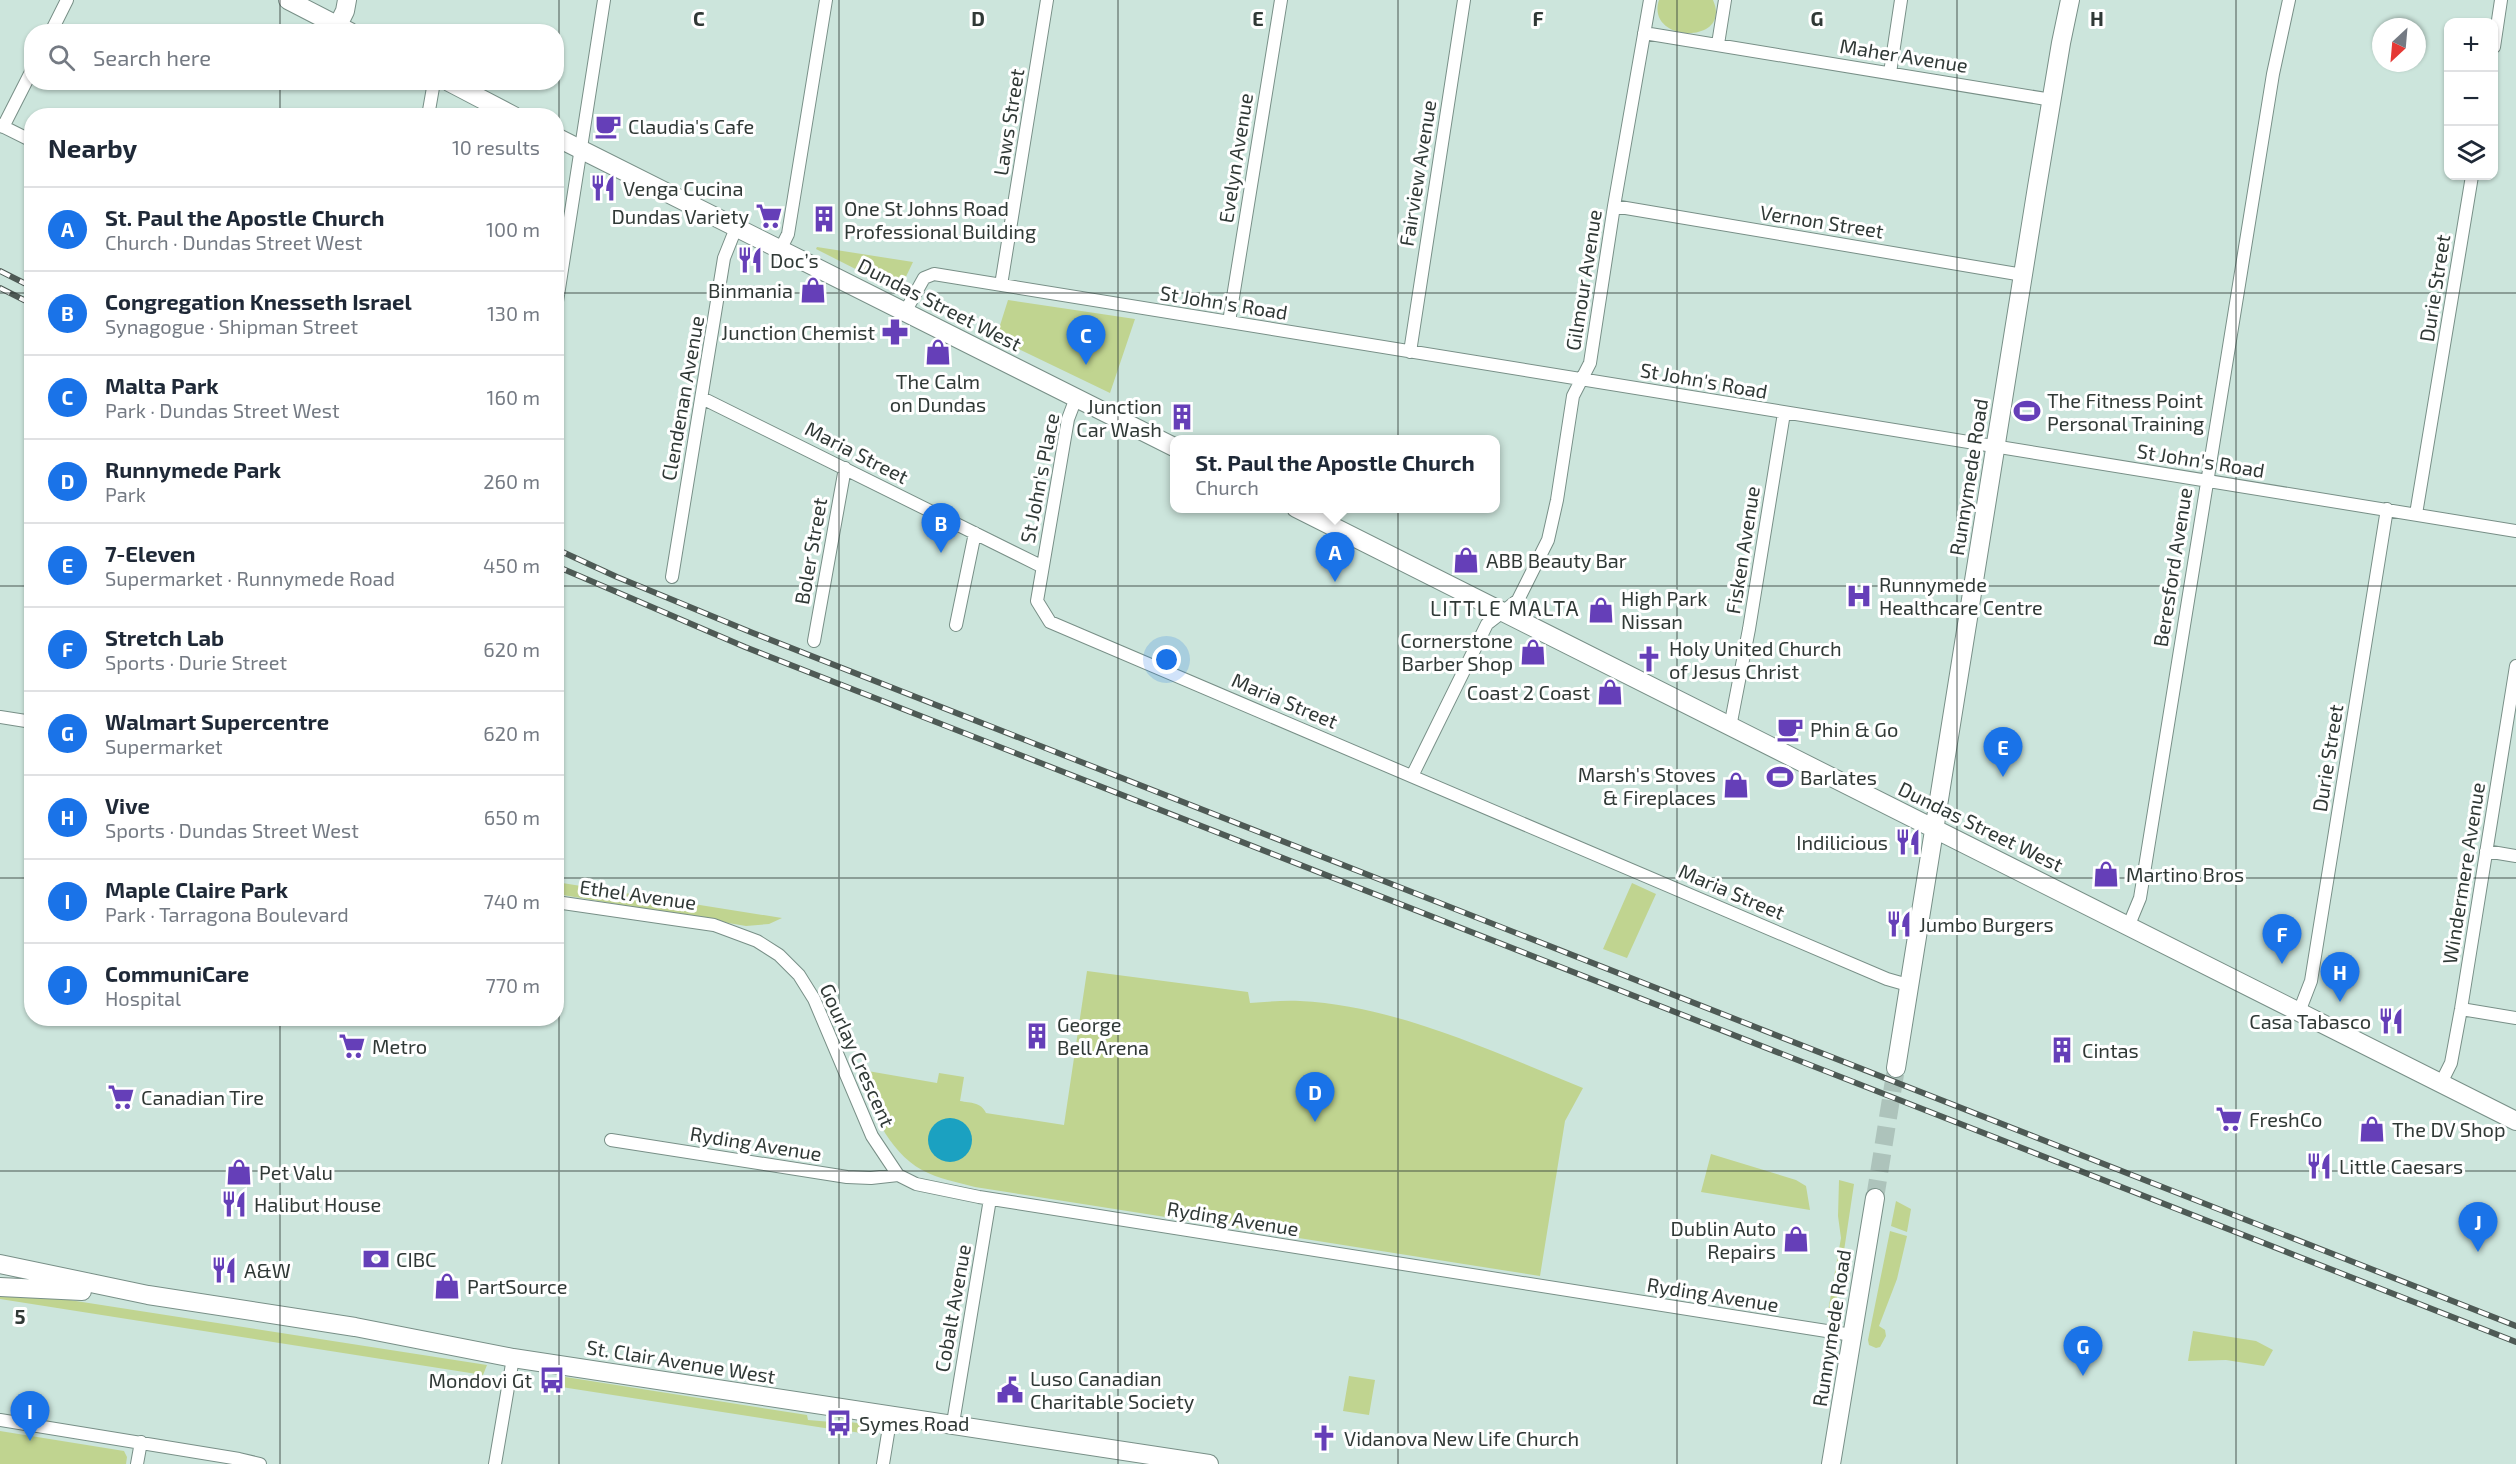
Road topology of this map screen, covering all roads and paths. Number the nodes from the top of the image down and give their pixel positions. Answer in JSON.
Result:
{"nodes":[{"id":1,"x":67,"y":0,"type":"edge"},
{"id":2,"x":288,"y":0,"type":"edge"},
{"id":3,"x":347,"y":0,"type":"edge"},
{"id":4,"x":604,"y":0,"type":"edge"},
{"id":5,"x":826,"y":0,"type":"edge"},
{"id":6,"x":1047,"y":0,"type":"edge"},
{"id":7,"x":1281,"y":0,"type":"edge"},
{"id":8,"x":1464,"y":0,"type":"edge"},
{"id":9,"x":1650,"y":0,"type":"edge"},
{"id":10,"x":1725,"y":0,"type":"edge"},
{"id":11,"x":1901,"y":0,"type":"edge"},
{"id":12,"x":2070,"y":0,"type":"edge"},
{"id":13,"x":2289,"y":0,"type":"edge"},
{"id":14,"x":2501,"y":0,"type":"edge"},
{"id":15,"x":2498,"y":18,"type":"edge"},
{"id":16,"x":55,"y":24,"type":"edge"},
{"id":17,"x":336,"y":24,"type":"edge"},
{"id":18,"x":344,"y":24,"type":"edge"},
{"id":19,"x":1644,"y":33,"type":"junction"},
{"id":20,"x":1718,"y":44,"type":"junction"},
{"id":21,"x":1890,"y":73,"type":"junction"},
{"id":22,"x":24,"y":85,"type":"edge"},
{"id":23,"x":433,"y":90,"type":"edge"},
{"id":24,"x":464,"y":90,"type":"edge"},
{"id":25,"x":2052,"y":100,"type":"junction"},
{"id":26,"x":429,"y":108,"type":"edge"},
{"id":27,"x":499,"y":108,"type":"edge"},
{"id":28,"x":2,"y":126,"type":"edge"},
{"id":29,"x":24,"y":137,"type":"edge"},
{"id":30,"x":564,"y":141,"type":"edge"},
{"id":31,"x":581,"y":150,"type":"junction"},
{"id":32,"x":2471,"y":180,"type":"edge"},
{"id":33,"x":1614,"y":206,"type":"junction"},
{"id":34,"x":736,"y":228,"type":"junction"},
{"id":35,"x":780,"y":250,"type":"junction"},
{"id":36,"x":564,"y":257,"type":"edge"},
{"id":37,"x":2024,"y":275,"type":"junction"},
{"id":38,"x":1001,"y":285,"type":"junction"},
{"id":39,"x":905,"y":312,"type":"junction"},
{"id":40,"x":1229,"y":322,"type":"junction"},
{"id":41,"x":1410,"y":352,"type":"junction"},
{"id":42,"x":1581,"y":379,"type":"junction"},
{"id":43,"x":702,"y":398,"type":"junction"},
{"id":44,"x":1077,"y":398,"type":"junction"},
{"id":45,"x":1784,"y":414,"type":"junction"},
{"id":46,"x":1170,"y":445,"type":"edge"},
{"id":47,"x":1996,"y":446,"type":"junction"},
{"id":48,"x":845,"y":468,"type":"junction"},
{"id":49,"x":2206,"y":480,"type":"junction"},
{"id":50,"x":2387,"y":509,"type":"junction"},
{"id":51,"x":1306,"y":513,"type":"edge"},
{"id":52,"x":2416,"y":514,"type":"junction"},
{"id":53,"x":2516,"y":531,"type":"edge"},
{"id":54,"x":975,"y":533,"type":"junction"},
{"id":55,"x":1041,"y":566,"type":"junction"},
{"id":56,"x":672,"y":577,"type":"dead end"},
{"id":57,"x":1501,"y":612,"type":"junction"},
{"id":58,"x":956,"y":625,"type":"dead end"},
{"id":59,"x":813,"y":641,"type":"dead end"},
{"id":60,"x":2516,"y":666,"type":"edge"},
{"id":61,"x":2514,"y":694,"type":"edge"},
{"id":62,"x":0,"y":717,"type":"edge"},
{"id":63,"x":24,"y":721,"type":"edge"},
{"id":64,"x":1730,"y":727,"type":"junction"},
{"id":65,"x":1412,"y":776,"type":"junction"},
{"id":66,"x":1934,"y":829,"type":"junction"},
{"id":67,"x":2486,"y":851,"type":"junction"},
{"id":68,"x":2516,"y":856,"type":"edge"},
{"id":69,"x":564,"y":903,"type":"edge"},
{"id":70,"x":714,"y":925,"type":"joint"},
{"id":71,"x":2128,"y":927,"type":"junction"},
{"id":72,"x":1908,"y":985,"type":"junction"},
{"id":73,"x":2461,"y":1009,"type":"junction"},
{"id":74,"x":2299,"y":1012,"type":"junction"},
{"id":75,"x":2516,"y":1018,"type":"edge"},
{"id":76,"x":1896,"y":1068,"type":"tunnel mouth"},
{"id":77,"x":2441,"y":1083,"type":"junction"},
{"id":78,"x":2516,"y":1121,"type":"edge"},
{"id":79,"x":610,"y":1140,"type":"dead end"},
{"id":80,"x":897,"y":1175,"type":"junction"},
{"id":81,"x":1875,"y":1198,"type":"tunnel mouth"},
{"id":82,"x":990,"y":1199,"type":"junction"},
{"id":83,"x":0,"y":1264,"type":"edge"},
{"id":84,"x":0,"y":1287,"type":"edge"},
{"id":85,"x":148,"y":1295,"type":"junction"},
{"id":86,"x":1852,"y":1335,"type":"junction"},
{"id":87,"x":513,"y":1358,"type":"junction"},
{"id":88,"x":891,"y":1415,"type":"junction"},
{"id":89,"x":0,"y":1420,"type":"edge"},
{"id":90,"x":953,"y":1423,"type":"junction"},
{"id":91,"x":141,"y":1442,"type":"junction"},
{"id":92,"x":137,"y":1464,"type":"edge"},
{"id":93,"x":260,"y":1464,"type":"edge"},
{"id":94,"x":495,"y":1464,"type":"edge"},
{"id":95,"x":883,"y":1464,"type":"edge"},
{"id":96,"x":1209,"y":1464,"type":"edge"},
{"id":97,"x":1831,"y":1464,"type":"edge"}],
"edges":[{"from":1,"to":16,"type":"street"},
{"from":2,"to":17,"type":"main road"},
{"from":3,"to":18,"type":"main road"},
{"from":4,"to":31,"type":"street"},
{"from":5,"to":35,"type":"street"},
{"from":6,"to":38,"type":"street","name":"Laws Street"},
{"from":7,"to":40,"type":"street","name":"Evelyn Avenue"},
{"from":8,"to":41,"type":"street","name":"Fairview Avenue"},
{"from":9,"to":19,"type":"street","name":"Gilmour Avenue"},
{"from":10,"to":20,"type":"street"},
{"from":11,"to":21,"type":"street"},
{"from":12,"to":25,"type":"main road","name":"Runnymede Road"},
{"from":13,"to":49,"type":"street","name":"Beresford Avenue"},
{"from":14,"to":15,"type":"street"},
{"from":19,"to":20,"type":"street","name":"Maher Avenue"},
{"from":19,"to":33,"type":"street","name":"Gilmour Avenue"},
{"from":20,"to":21,"type":"street","name":"Maher Avenue"},
{"from":21,"to":25,"type":"street","name":"Maher Avenue"},
{"from":22,"to":28,"type":"street"},
{"from":23,"to":26,"type":"street"},
{"from":24,"to":27,"type":"main road"},
{"from":25,"to":37,"type":"main road","name":"Runnymede Road"},
{"from":28,"to":29,"type":"street"},
{"from":30,"to":31,"type":"main road","name":"Dundas Street West"},
{"from":31,"to":34,"type":"main road","name":"Dundas Street West"},
{"from":31,"to":36,"type":"street"},
{"from":32,"to":52,"type":"street","name":"Durie Street"},
{"from":33,"to":37,"type":"street","name":"Vernon Street"},
{"from":33,"to":42,"type":"street","name":"Gilmour Avenue"},
{"from":34,"to":35,"type":"main road","name":"Dundas Street West"},
{"from":34,"to":43,"type":"street","name":"Clendenan Avenue"},
{"from":35,"to":39,"type":"main road","name":"Dundas Street West"},
{"from":37,"to":47,"type":"main road","name":"Runnymede Road"},
{"from":38,"to":39,"type":"street","name":"St John's Road"},
{"from":38,"to":40,"type":"street","name":"St John's Road"},
{"from":39,"to":44,"type":"main road","name":"Dundas Street West"},
{"from":40,"to":41,"type":"street","name":"St John's Road"},
{"from":41,"to":42,"type":"street","name":"St John's Road"},
{"from":42,"to":45,"type":"street","name":"St John's Road"},
{"from":42,"to":57,"type":"street","name":"Gilmour Avenue"},
{"from":43,"to":48,"type":"street","name":"Maria Street"},
{"from":43,"to":56,"type":"street","name":"Clendenan Avenue"},
{"from":44,"to":46,"type":"main road","name":"Dundas Street West"},
{"from":44,"to":55,"type":"street","name":"St John's Place"},
{"from":45,"to":47,"type":"street","name":"St John's Road"},
{"from":45,"to":64,"type":"street","name":"Fisken Avenue"},
{"from":47,"to":49,"type":"street","name":"St John's Road"},
{"from":47,"to":66,"type":"main road","name":"Runnymede Road"},
{"from":48,"to":54,"type":"street","name":"Maria Street"},
{"from":48,"to":59,"type":"street","name":"Boler Street"},
{"from":49,"to":50,"type":"street","name":"St John's Road"},
{"from":49,"to":71,"type":"street","name":"Beresford Avenue"},
{"from":50,"to":52,"type":"street","name":"St John's Road"},
{"from":50,"to":74,"type":"street","name":"Durie Street"},
{"from":51,"to":57,"type":"main road","name":"Dundas Street West"},
{"from":52,"to":53,"type":"street","name":"St John's Road"},
{"from":54,"to":55,"type":"street","name":"Maria Street"},
{"from":54,"to":58,"type":"street"},
{"from":55,"to":65,"type":"street","name":"Maria Street"},
{"from":57,"to":64,"type":"main road","name":"Dundas Street West"},
{"from":57,"to":65,"type":"street","name":"Gilmour Avenue"},
{"from":60,"to":61,"type":"street","name":"Windermere Avenue"},
{"from":61,"to":67,"type":"street","name":"Windermere Avenue"},
{"from":62,"to":63,"type":"street"},
{"from":64,"to":66,"type":"main road","name":"Dundas Street West"},
{"from":65,"to":72,"type":"street","name":"Maria Street"},
{"from":66,"to":71,"type":"main road","name":"Dundas Street West"},
{"from":66,"to":72,"type":"main road","name":"Runnymede Road"},
{"from":67,"to":68,"type":"street"},
{"from":67,"to":73,"type":"street","name":"Windermere Avenue"},
{"from":69,"to":70,"type":"street","name":"Ethel Avenue"},
{"from":70,"to":80,"type":"street","name":"Gourlay Crescent"},
{"from":71,"to":74,"type":"main road","name":"Dundas Street West"},
{"from":72,"to":76,"type":"main road","name":"Runnymede Road"},
{"from":73,"to":75,"type":"street"},
{"from":73,"to":77,"type":"street","name":"Windermere Avenue"},
{"from":74,"to":77,"type":"main road","name":"Dundas Street West"},
{"from":77,"to":78,"type":"main road","name":"Dundas Street West"},
{"from":79,"to":80,"type":"street","name":"Ryding Avenue"},
{"from":80,"to":82,"type":"street","name":"Ryding Avenue"},
{"from":81,"to":86,"type":"main road","name":"Runnymede Road"},
{"from":82,"to":86,"type":"street","name":"Ryding Avenue"},
{"from":82,"to":90,"type":"street","name":"Cobalt Avenue"},
{"from":83,"to":85,"type":"main road","name":"St. Clair Avenue West"},
{"from":84,"to":85,"type":"main road","name":"St. Clair Avenue West"},
{"from":85,"to":87,"type":"main road","name":"St. Clair Avenue West"},
{"from":86,"to":97,"type":"main road","name":"Runnymede Road"},
{"from":87,"to":88,"type":"main road","name":"St. Clair Avenue West"},
{"from":87,"to":94,"type":"street"},
{"from":88,"to":90,"type":"main road","name":"St. Clair Avenue West"},
{"from":88,"to":95,"type":"street"},
{"from":89,"to":91,"type":"street"},
{"from":90,"to":96,"type":"main road","name":"St. Clair Avenue West"},
{"from":91,"to":92,"type":"street"},
{"from":91,"to":93,"type":"street"}]}
